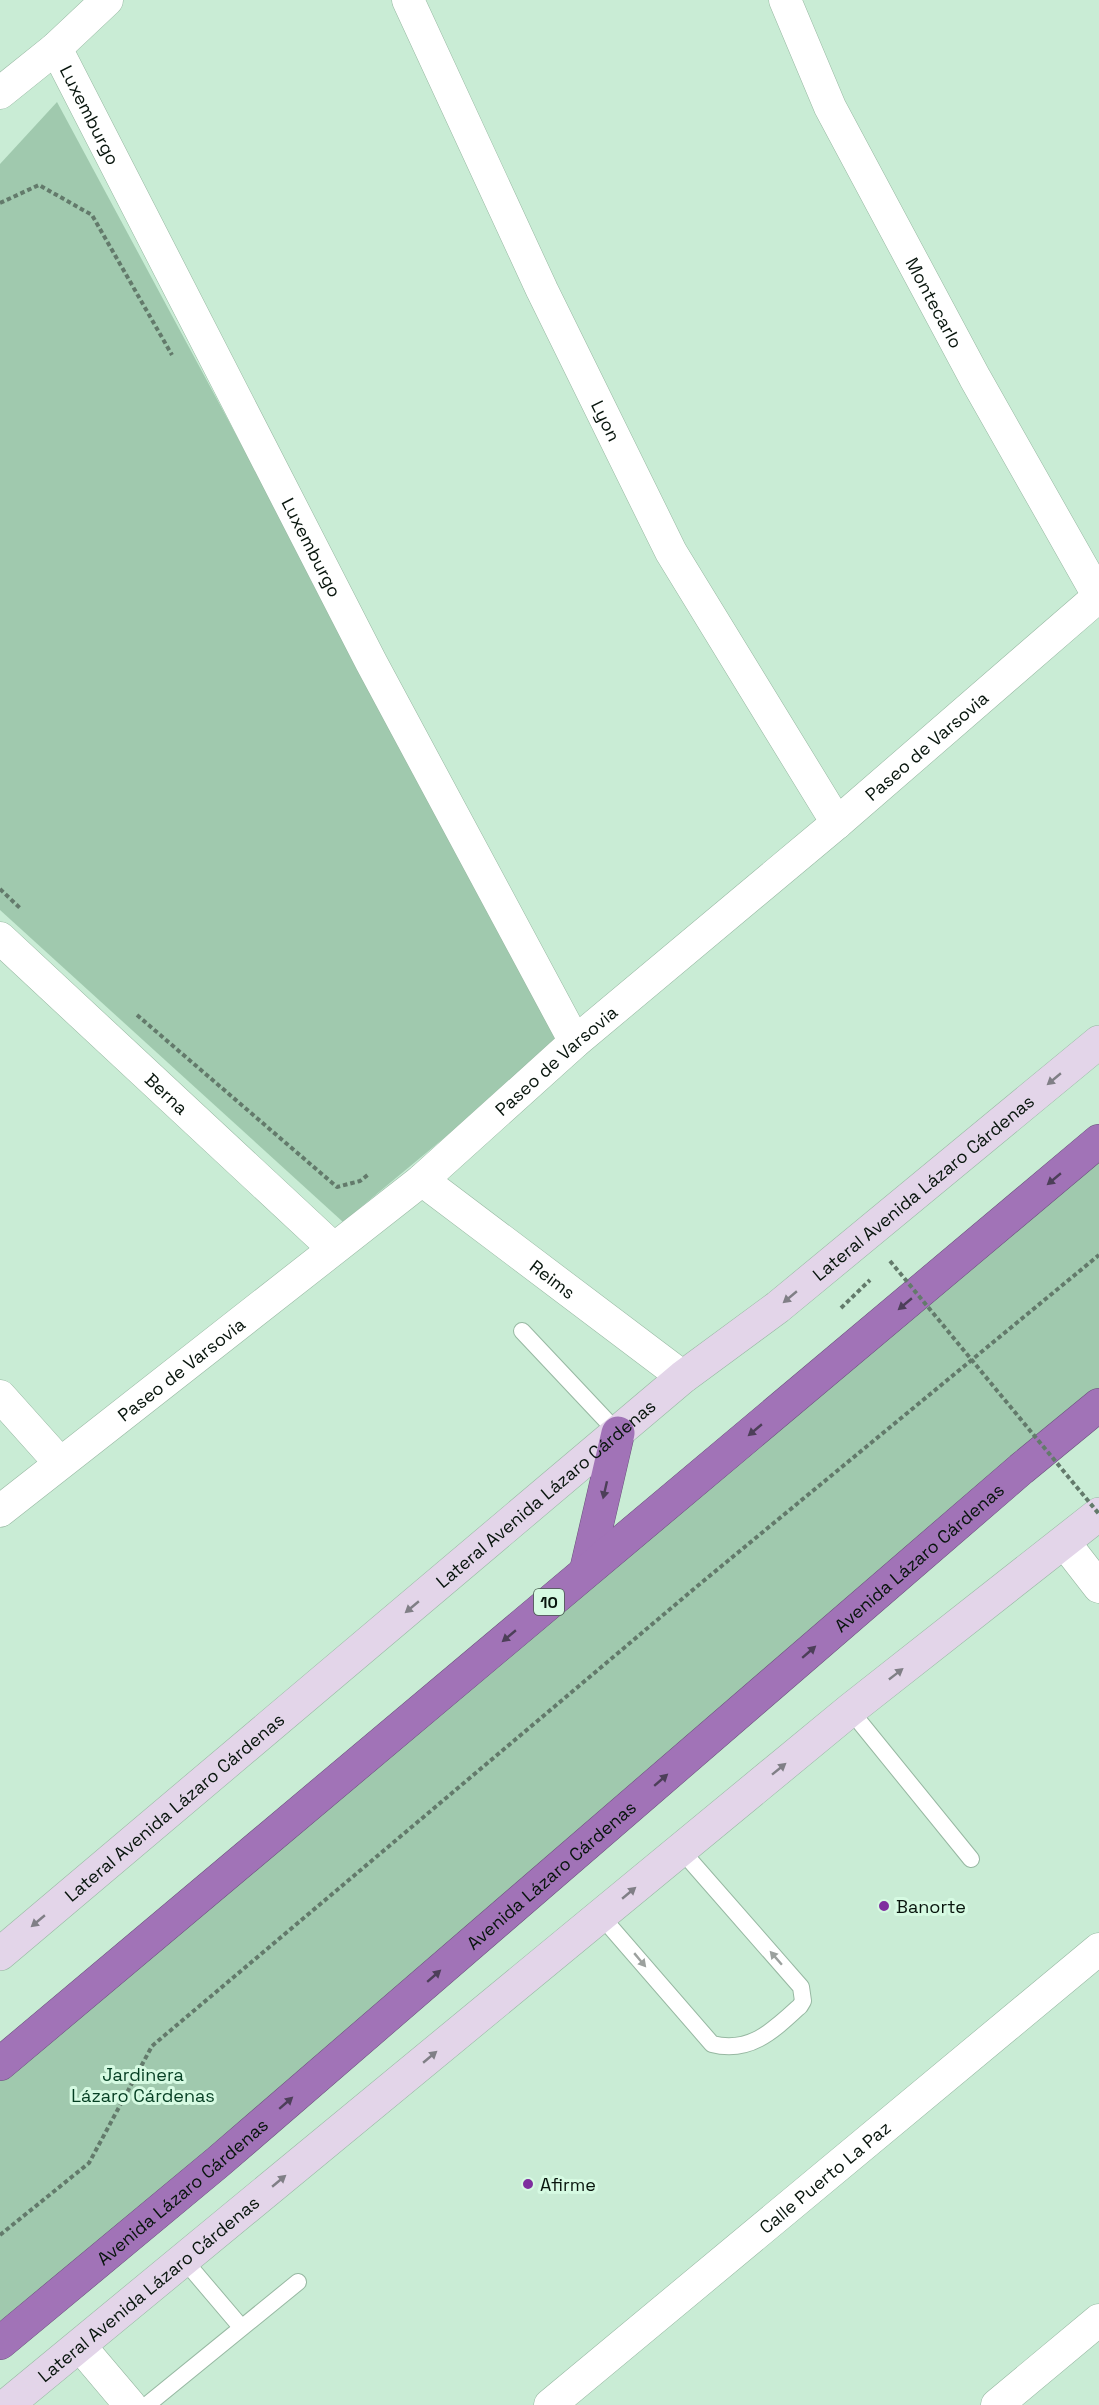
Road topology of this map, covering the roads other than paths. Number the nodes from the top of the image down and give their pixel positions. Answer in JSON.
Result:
{"nodes":[{"id":1,"x":107,"y":0,"type":"edge"},
{"id":2,"x":408,"y":0,"type":"edge"},
{"id":3,"x":785,"y":0,"type":"edge"},
{"id":4,"x":56,"y":48,"type":"junction"},
{"id":5,"x":0,"y":93,"type":"edge"},
{"id":6,"x":1099,"y":597,"type":"edge"},
{"id":7,"x":837,"y":823,"type":"junction"},
{"id":8,"x":0,"y":938,"type":"edge"},
{"id":9,"x":575,"y":1042,"type":"junction"},
{"id":10,"x":1099,"y":1042,"type":"edge"},
{"id":11,"x":1099,"y":1141,"type":"edge"},
{"id":12,"x":422,"y":1180,"type":"junction"},
{"id":13,"x":333,"y":1248,"type":"junction"},
{"id":14,"x":522,"y":1330,"type":"dead end"},
{"id":15,"x":683,"y":1377,"type":"junction"},
{"id":16,"x":0,"y":1396,"type":"edge"},
{"id":17,"x":1099,"y":1405,"type":"edge"},
{"id":18,"x":618,"y":1432,"type":"junction"},
{"id":19,"x":60,"y":1462,"type":"junction"},
{"id":20,"x":0,"y":1511,"type":"edge"},
{"id":21,"x":1099,"y":1514,"type":"edge"},
{"id":22,"x":1064,"y":1542,"type":"junction"},
{"id":23,"x":586,"y":1571,"type":"junction"},
{"id":24,"x":1099,"y":1587,"type":"edge"},
{"id":25,"x":850,"y":1710,"type":"junction"},
{"id":26,"x":681,"y":1850,"type":"junction"},
{"id":27,"x":971,"y":1859,"type":"dead end"},
{"id":28,"x":601,"y":1916,"type":"junction"},
{"id":29,"x":1099,"y":1949,"type":"edge"},
{"id":30,"x":0,"y":1953,"type":"edge"},
{"id":31,"x":0,"y":2064,"type":"edge"},
{"id":32,"x":184,"y":2260,"type":"junction"},
{"id":33,"x":298,"y":2282,"type":"dead end"},
{"id":34,"x":1099,"y":2320,"type":"edge"},
{"id":35,"x":241,"y":2327,"type":"junction"},
{"id":36,"x":0,"y":2343,"type":"edge"},
{"id":37,"x":80,"y":2346,"type":"junction"},
{"id":38,"x":7,"y":2405,"type":"edge"},
{"id":39,"x":130,"y":2405,"type":"edge"},
{"id":40,"x":147,"y":2405,"type":"edge"},
{"id":41,"x":550,"y":2405,"type":"edge"},
{"id":42,"x":997,"y":2405,"type":"edge"}],
"edges":[{"from":1,"to":4,"type":"street"},
{"from":2,"to":7,"type":"street","name":"Lyon"},
{"from":3,"to":6,"type":"street","name":"Montecarlo"},
{"from":4,"to":5,"type":"street"},
{"from":4,"to":9,"type":"street","name":"Luxemburgo"},
{"from":6,"to":7,"type":"street","name":"Paseo de Varsovia"},
{"from":7,"to":9,"type":"street","name":"Paseo de Varsovia"},
{"from":8,"to":13,"type":"street","name":"Berna"},
{"from":9,"to":12,"type":"street","name":"Paseo de Varsovia"},
{"from":10,"to":15,"type":"main road","name":"Lateral Avenida Lázaro Cárdenas","one_way":true},
{"from":11,"to":23,"type":"highway","number":"10","one_way":true},
{"from":12,"to":13,"type":"street","name":"Paseo de Varsovia"},
{"from":12,"to":15,"type":"street","name":"Reims"},
{"from":13,"to":19,"type":"street","name":"Paseo de Varsovia"},
{"from":14,"to":18,"type":"lane"},
{"from":15,"to":18,"type":"main road","name":"Lateral Avenida Lázaro Cárdenas"},
{"from":16,"to":19,"type":"street"},
{"from":36,"to":17,"type":"highway","name":"Avenida Lázaro Cárdenas","one_way":true},
{"from":18,"to":23,"type":"highway","one_way":true},
{"from":18,"to":30,"type":"main road","name":"Lateral Avenida Lázaro Cárdenas","one_way":true},
{"from":19,"to":20,"type":"street","name":"Paseo de Varsovia"},
{"from":21,"to":22,"type":"main road","name":"Lateral Avenida Lázaro Cárdenas"},
{"from":22,"to":24,"type":"street"},
{"from":25,"to":22,"type":"main road","name":"Lateral Avenida Lázaro Cárdenas","one_way":true},
{"from":23,"to":31,"type":"highway","number":"10","one_way":true},
{"from":26,"to":25,"type":"main road","name":"Lateral Avenida Lázaro Cárdenas","one_way":true},
{"from":25,"to":27,"type":"lane"},
{"from":28,"to":26,"type":"main road","name":"Lateral Avenida Lázaro Cárdenas","one_way":true},
{"from":28,"to":26,"type":"lane","one_way":true},
{"from":32,"to":28,"type":"main road","name":"Lateral Avenida Lázaro Cárdenas","one_way":true},
{"from":29,"to":41,"type":"street","name":"Calle Puerto La Paz"},
{"from":32,"to":35,"type":"lane"},
{"from":32,"to":37,"type":"main road","name":"Lateral Avenida Lázaro Cárdenas"},
{"from":33,"to":35,"type":"lane"},
{"from":34,"to":42,"type":"street"},
{"from":35,"to":40,"type":"lane"},
{"from":37,"to":38,"type":"main road","name":"Lateral Avenida Lázaro Cárdenas"},
{"from":37,"to":39,"type":"street"}]}
